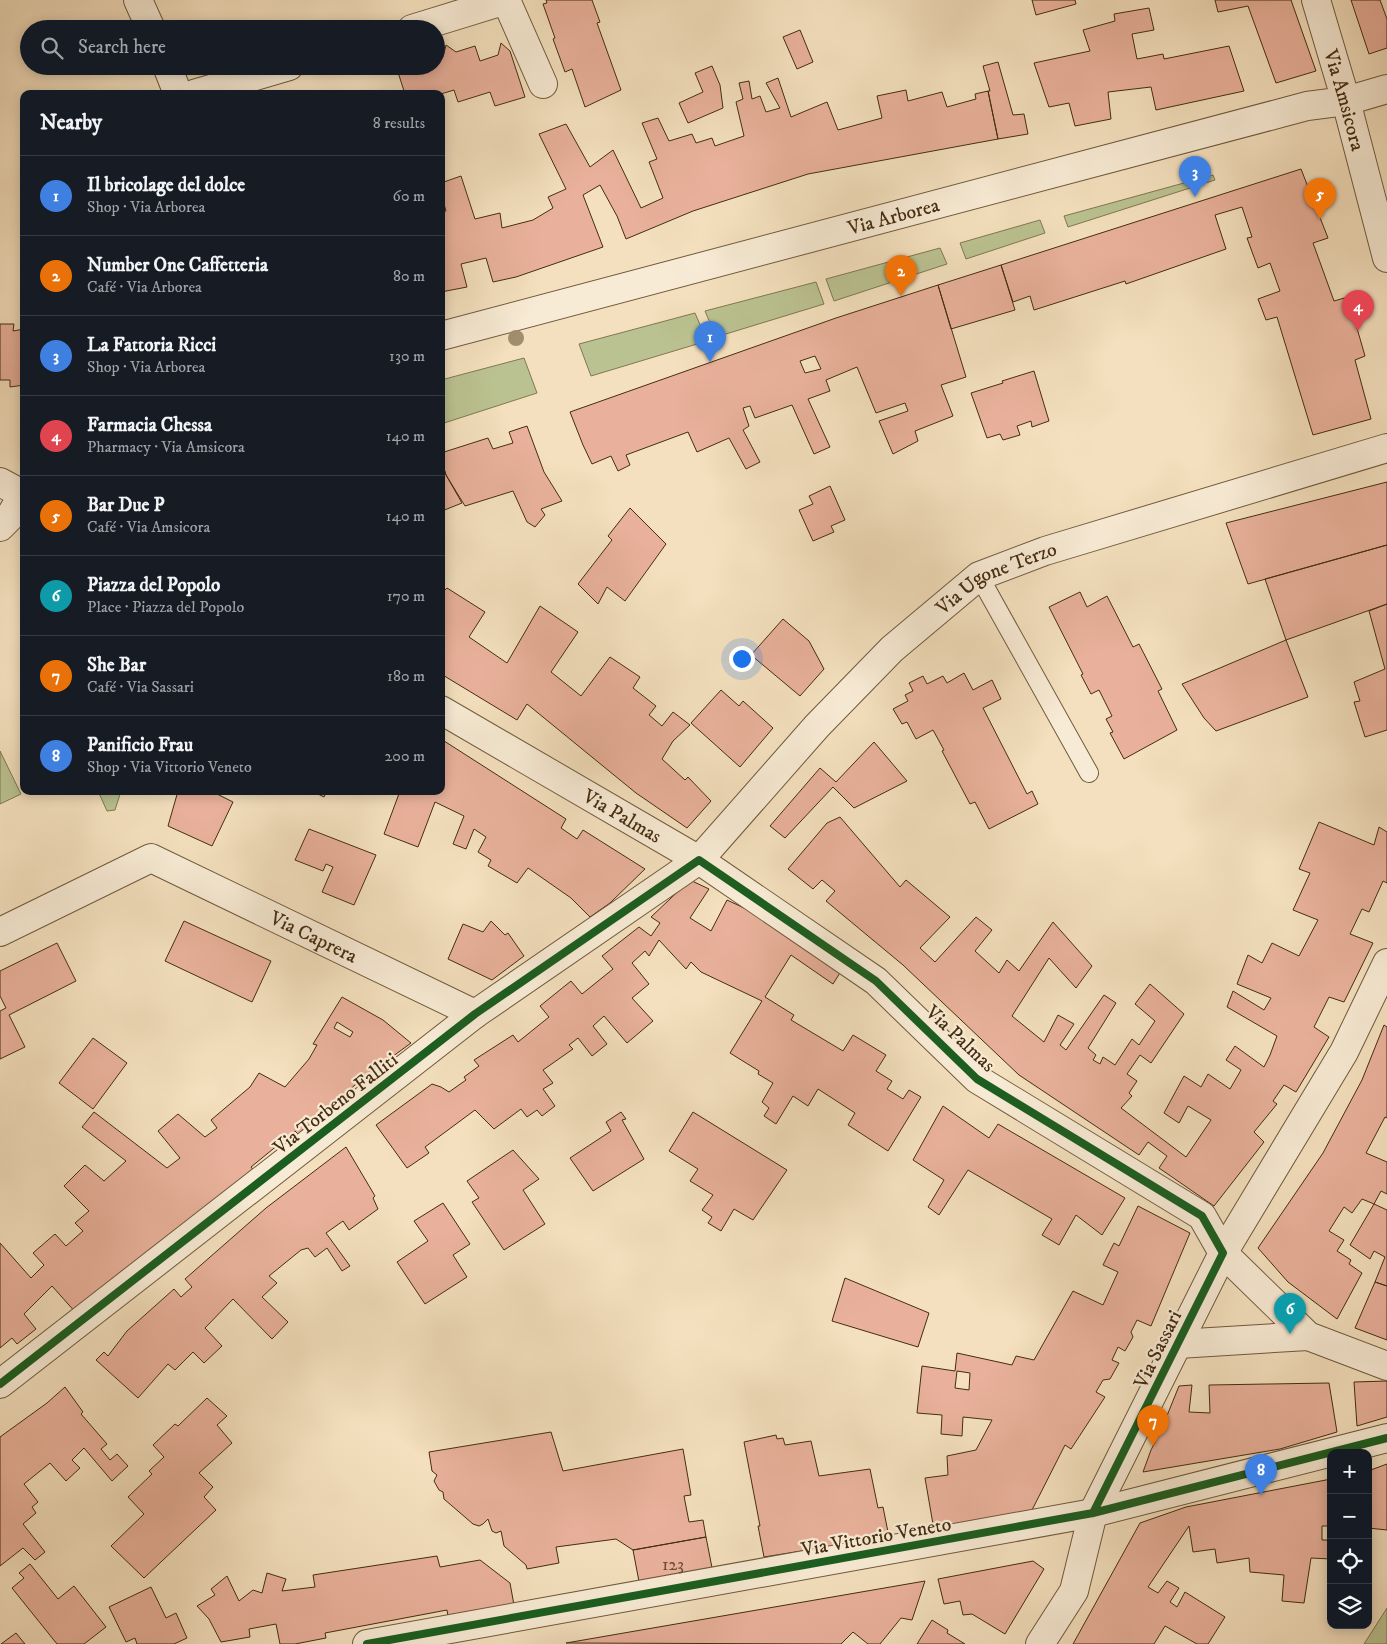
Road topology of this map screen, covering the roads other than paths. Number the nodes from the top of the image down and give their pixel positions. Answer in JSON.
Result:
{"nodes":[{"id":1,"x":138,"y":0,"type":"edge"},
{"id":2,"x":1316,"y":0,"type":"edge"},
{"id":3,"x":147,"y":20,"type":"edge"},
{"id":4,"x":441,"y":20,"type":"edge"},
{"id":5,"x":171,"y":75,"type":"edge"},
{"id":6,"x":258,"y":75,"type":"edge"},
{"id":7,"x":543,"y":84,"type":"dead end"},
{"id":8,"x":1387,"y":89,"type":"edge"},
{"id":9,"x":176,"y":90,"type":"edge"},
{"id":10,"x":208,"y":90,"type":"edge"},
{"id":11,"x":1346,"y":101,"type":"junction"},
{"id":12,"x":1387,"y":258,"type":"edge"},
{"id":13,"x":445,"y":335,"type":"edge"},
{"id":14,"x":1387,"y":448,"type":"edge"},
{"id":15,"x":18,"y":491,"type":"edge"},
{"id":16,"x":0,"y":527,"type":"edge"},
{"id":17,"x":979,"y":576,"type":"junction"},
{"id":18,"x":445,"y":712,"type":"edge"},
{"id":19,"x":1089,"y":773,"type":"dead end"},
{"id":20,"x":700,"y":860,"type":"junction"},
{"id":21,"x":0,"y":932,"type":"edge"},
{"id":22,"x":1387,"y":962,"type":"edge"},
{"id":23,"x":475,"y":1014,"type":"junction"},
{"id":24,"x":1222,"y":1253,"type":"junction"},
{"id":25,"x":1308,"y":1336,"type":"junction"},
{"id":26,"x":1178,"y":1344,"type":"junction"},
{"id":27,"x":1387,"y":1366,"type":"edge"},
{"id":28,"x":0,"y":1384,"type":"edge"},
{"id":29,"x":1387,"y":1438,"type":"edge"},
{"id":30,"x":1093,"y":1513,"type":"junction"},
{"id":31,"x":367,"y":1644,"type":"edge"},
{"id":32,"x":1040,"y":1644,"type":"edge"}],
"edges":[{"from":1,"to":3,"type":"street"},
{"from":2,"to":11,"type":"street","name":"Via Amsicora"},
{"from":4,"to":7,"type":"street"},
{"from":5,"to":9,"type":"street"},
{"from":6,"to":10,"type":"street"},
{"from":8,"to":11,"type":"street","name":"Via Arborea"},
{"from":11,"to":12,"type":"street","name":"Via Amsicora"},
{"from":11,"to":13,"type":"street","name":"Via Arborea"},
{"from":14,"to":17,"type":"street","name":"Via Ugone Terzo"},
{"from":15,"to":16,"type":"street"},
{"from":17,"to":19,"type":"lane"},
{"from":17,"to":20,"type":"street","name":"Via Ugone Terzo"},
{"from":18,"to":20,"type":"street","name":"Via Palmas"},
{"from":20,"to":23,"type":"street","name":"Via Torbeno Falliti"},
{"from":20,"to":24,"type":"street","name":"Via Palmas"},
{"from":21,"to":23,"type":"street","name":"Via Caprera"},
{"from":22,"to":24,"type":"street","name":"Via Sassari"},
{"from":23,"to":28,"type":"street","name":"Via Torbeno Falliti"},
{"from":24,"to":25,"type":"street","name":"Via Palmas"},
{"from":24,"to":26,"type":"street","name":"Via Sassari"},
{"from":25,"to":26,"type":"street"},
{"from":25,"to":27,"type":"street"},
{"from":26,"to":30,"type":"street","name":"Via Sassari"},
{"from":29,"to":30,"type":"street","name":"Via Vittorio Veneto"},
{"from":30,"to":31,"type":"street","name":"Via Vittorio Veneto"},
{"from":30,"to":32,"type":"street","name":"Via Sassari"}]}
